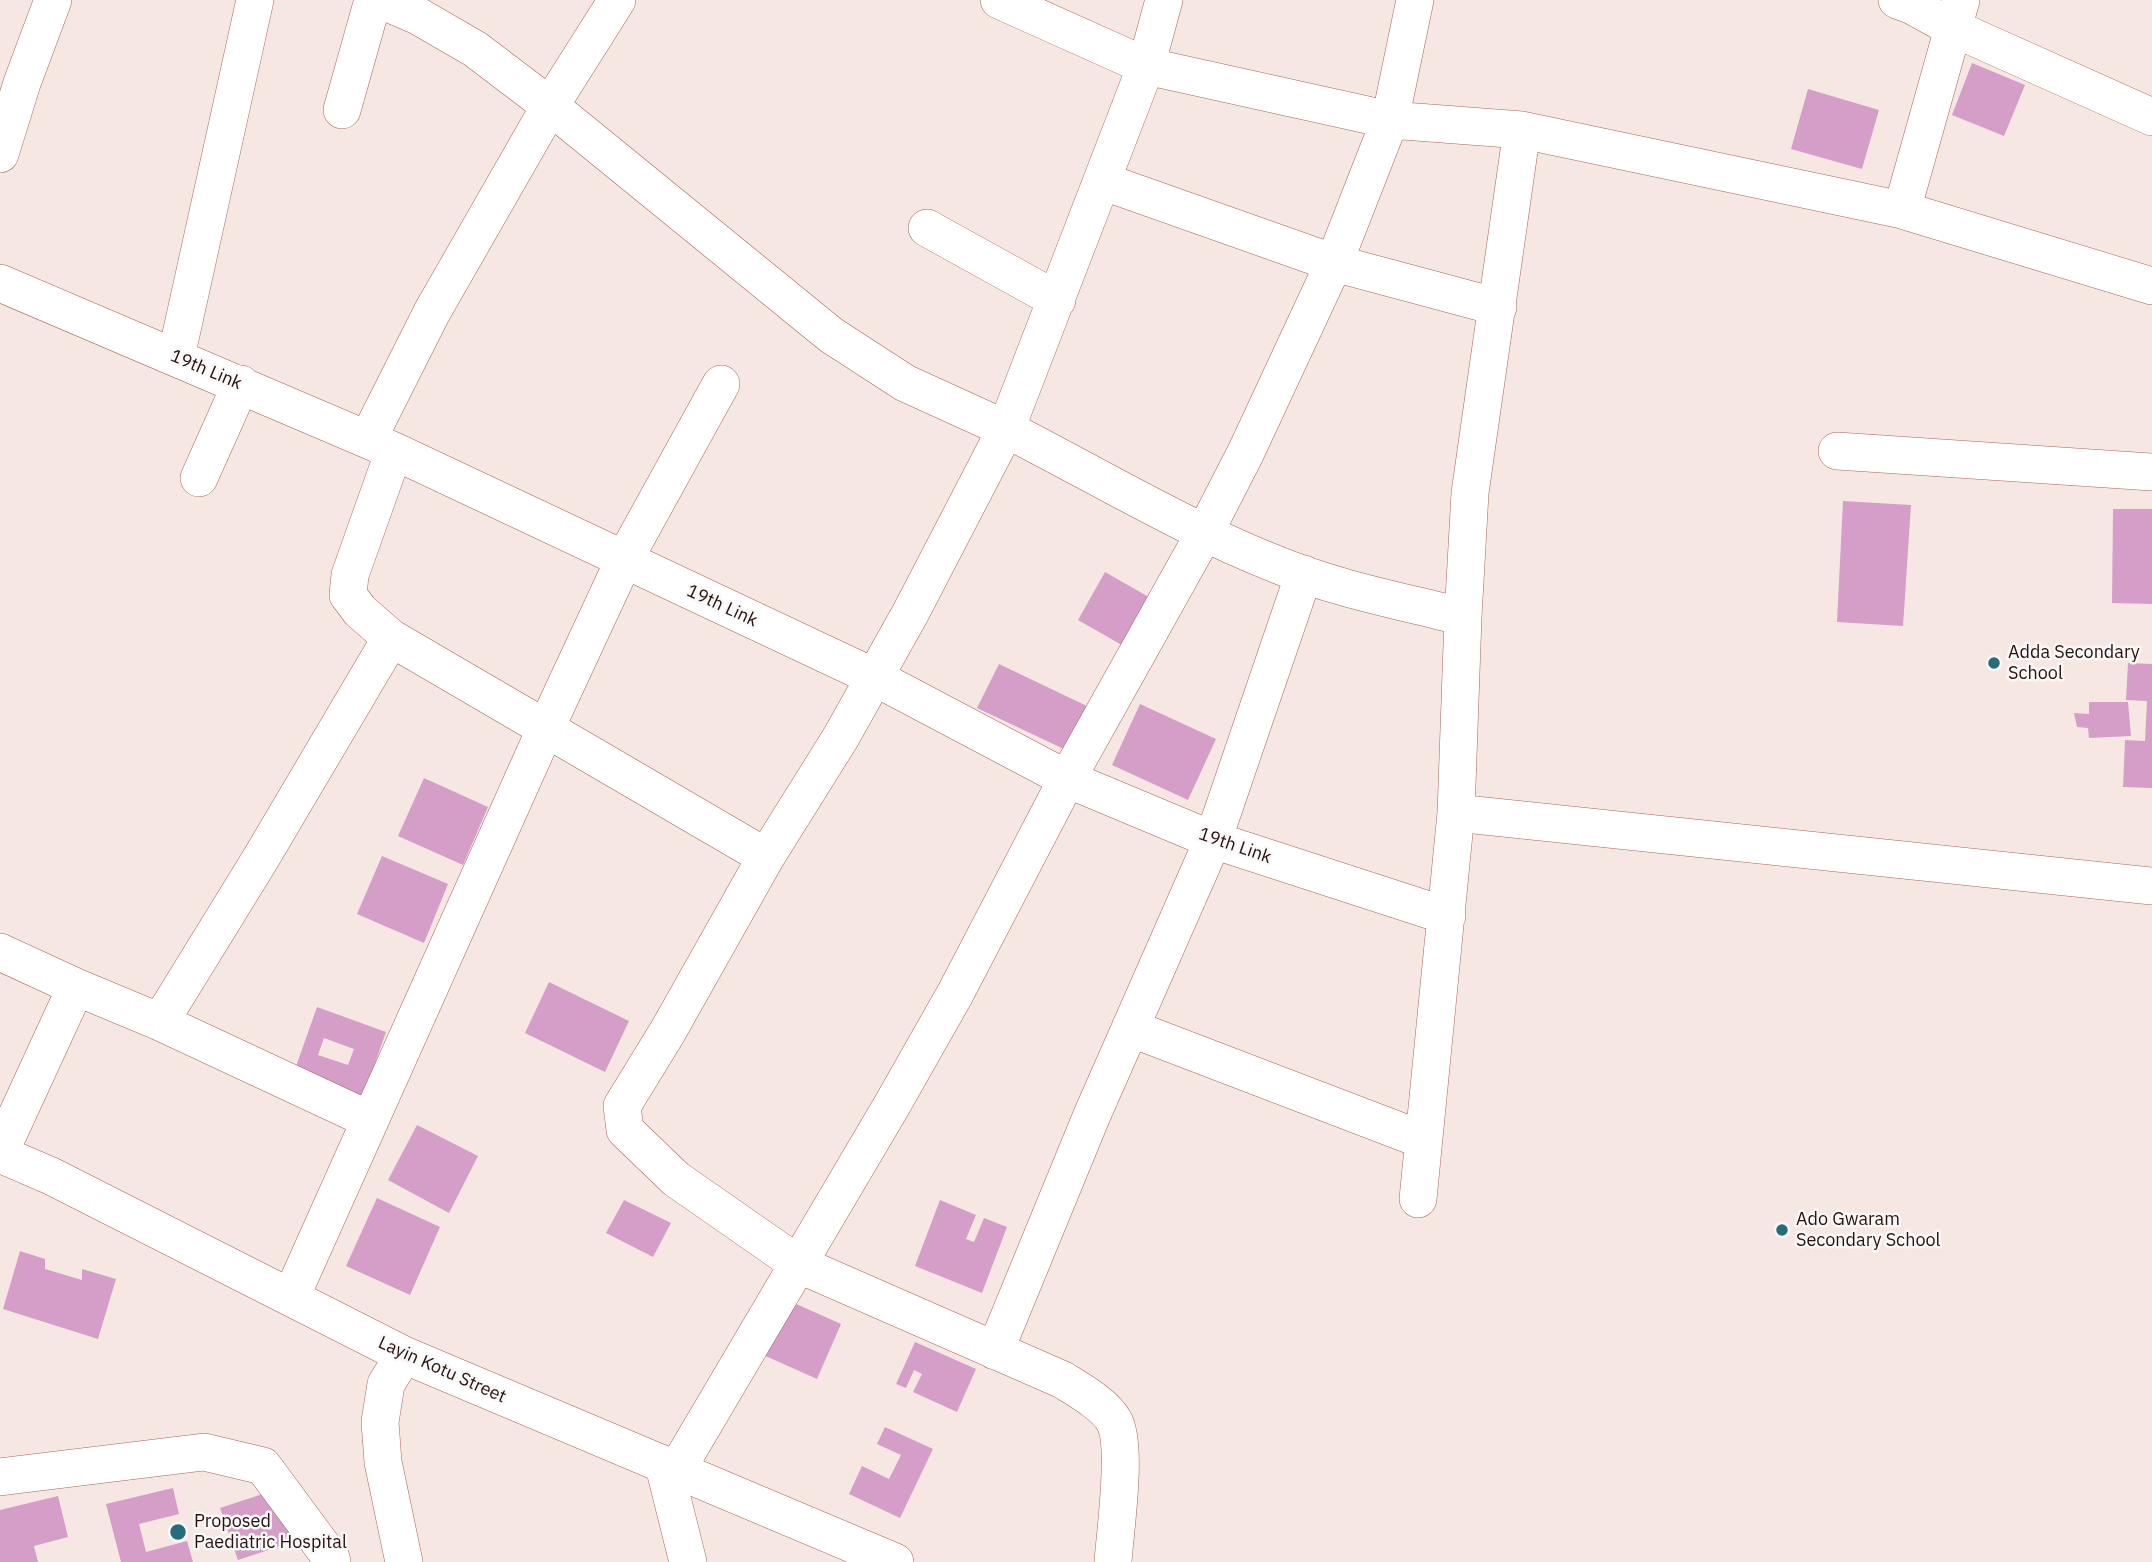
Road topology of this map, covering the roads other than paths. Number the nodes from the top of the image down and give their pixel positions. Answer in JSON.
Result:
{"nodes":[{"id":1,"x":53,"y":0,"type":"edge"},
{"id":2,"x":255,"y":0,"type":"edge"},
{"id":3,"x":373,"y":0,"type":"edge"},
{"id":4,"x":381,"y":0,"type":"edge"},
{"id":5,"x":617,"y":0,"type":"edge"},
{"id":6,"x":999,"y":0,"type":"edge"},
{"id":7,"x":1164,"y":0,"type":"edge"},
{"id":8,"x":1415,"y":0,"type":"edge"},
{"id":9,"x":1897,"y":0,"type":"edge"},
{"id":10,"x":1956,"y":14,"type":"edge"},
{"id":11,"x":1146,"y":66,"type":"junction"},
{"id":12,"x":550,"y":106,"type":"junction"},
{"id":13,"x":342,"y":110,"type":"dead end"},
{"id":14,"x":2152,"y":117,"type":"edge"},
{"id":15,"x":1390,"y":120,"type":"junction"},
{"id":16,"x":1522,"y":130,"type":"junction"},
{"id":17,"x":0,"y":154,"type":"edge"},
{"id":18,"x":1102,"y":181,"type":"junction"},
{"id":19,"x":1902,"y":210,"type":"junction"},
{"id":20,"x":927,"y":228,"type":"dead end"},
{"id":21,"x":1334,"y":264,"type":"junction"},
{"id":22,"x":0,"y":284,"type":"edge"},
{"id":23,"x":2152,"y":286,"type":"edge"},
{"id":24,"x":1057,"y":300,"type":"junction"},
{"id":25,"x":1497,"y":307,"type":"junction"},
{"id":26,"x":176,"y":357,"type":"junction"},
{"id":27,"x":241,"y":384,"type":"junction"},
{"id":28,"x":721,"y":384,"type":"dead end"},
{"id":29,"x":1006,"y":429,"type":"junction"},
{"id":30,"x":381,"y":445,"type":"junction"},
{"id":31,"x":1837,"y":451,"type":"dead end"},
{"id":32,"x":2152,"y":472,"type":"edge"},
{"id":33,"x":199,"y":478,"type":"dead end"},
{"id":34,"x":1205,"y":532,"type":"junction"},
{"id":35,"x":624,"y":560,"type":"junction"},
{"id":36,"x":1304,"y":574,"type":"junction"},
{"id":37,"x":1463,"y":617,"type":"junction"},
{"id":38,"x":391,"y":638,"type":"junction"},
{"id":39,"x":874,"y":677,"type":"junction"},
{"id":40,"x":545,"y":730,"type":"junction"},
{"id":41,"x":1067,"y":779,"type":"junction"},
{"id":42,"x":1456,"y":813,"type":"junction"},
{"id":43,"x":1213,"y":840,"type":"junction"},
{"id":44,"x":766,"y":857,"type":"junction"},
{"id":45,"x":2152,"y":886,"type":"edge"},
{"id":46,"x":1447,"y":915,"type":"junction"},
{"id":47,"x":0,"y":952,"type":"edge"},
{"id":48,"x":76,"y":987,"type":"junction"},
{"id":49,"x":160,"y":1022,"type":"junction"},
{"id":50,"x":1130,"y":1028,"type":"junction"},
{"id":51,"x":370,"y":1120,"type":"junction"},
{"id":52,"x":1423,"y":1140,"type":"junction"},
{"id":53,"x":0,"y":1153,"type":"edge"},
{"id":54,"x":1418,"y":1199,"type":"dead end"},
{"id":55,"x":799,"y":1264,"type":"junction"},
{"id":56,"x":291,"y":1297,"type":"junction"},
{"id":57,"x":995,"y":1350,"type":"junction"},
{"id":58,"x":404,"y":1355,"type":"junction"},
{"id":59,"x":670,"y":1468,"type":"junction"},
{"id":60,"x":0,"y":1477,"type":"edge"},
{"id":61,"x":332,"y":1562,"type":"edge"},
{"id":62,"x":404,"y":1562,"type":"edge"},
{"id":63,"x":688,"y":1562,"type":"edge"},
{"id":64,"x":895,"y":1562,"type":"edge"},
{"id":65,"x":1113,"y":1562,"type":"edge"}],
"edges":[{"from":1,"to":17,"type":"street"},
{"from":2,"to":26,"type":"street"},
{"from":3,"to":13,"type":"street"},
{"from":4,"to":12,"type":"street"},
{"from":5,"to":12,"type":"street"},
{"from":6,"to":11,"type":"street"},
{"from":7,"to":11,"type":"street"},
{"from":8,"to":15,"type":"street"},
{"from":9,"to":10,"type":"street"},
{"from":10,"to":14,"type":"street"},
{"from":10,"to":19,"type":"street"},
{"from":11,"to":15,"type":"street"},
{"from":11,"to":18,"type":"street"},
{"from":12,"to":29,"type":"street"},
{"from":12,"to":30,"type":"street"},
{"from":15,"to":16,"type":"street"},
{"from":15,"to":21,"type":"street"},
{"from":16,"to":19,"type":"street"},
{"from":16,"to":25,"type":"street"},
{"from":18,"to":21,"type":"street"},
{"from":18,"to":24,"type":"street"},
{"from":19,"to":23,"type":"street"},
{"from":20,"to":24,"type":"street"},
{"from":21,"to":25,"type":"street"},
{"from":21,"to":34,"type":"street"},
{"from":22,"to":26,"type":"street","name":"19th Link"},
{"from":24,"to":29,"type":"street"},
{"from":25,"to":37,"type":"street"},
{"from":26,"to":27,"type":"street","name":"19th Link"},
{"from":27,"to":30,"type":"street","name":"19th Link"},
{"from":27,"to":33,"type":"street"},
{"from":28,"to":35,"type":"street"},
{"from":29,"to":34,"type":"street"},
{"from":29,"to":39,"type":"street"},
{"from":30,"to":35,"type":"street","name":"19th Link"},
{"from":30,"to":38,"type":"street"},
{"from":31,"to":32,"type":"street"},
{"from":34,"to":36,"type":"street"},
{"from":34,"to":41,"type":"street"},
{"from":35,"to":39,"type":"street","name":"19th Link"},
{"from":35,"to":40,"type":"street"},
{"from":36,"to":37,"type":"street"},
{"from":36,"to":43,"type":"street"},
{"from":37,"to":42,"type":"street"},
{"from":38,"to":40,"type":"street"},
{"from":38,"to":49,"type":"street"},
{"from":39,"to":41,"type":"street","name":"19th Link"},
{"from":39,"to":44,"type":"street"},
{"from":40,"to":44,"type":"street"},
{"from":40,"to":51,"type":"street"},
{"from":41,"to":43,"type":"street","name":"19th Link"},
{"from":41,"to":55,"type":"street"},
{"from":42,"to":45,"type":"street"},
{"from":42,"to":46,"type":"street"},
{"from":43,"to":46,"type":"street","name":"19th Link"},
{"from":43,"to":50,"type":"street"},
{"from":44,"to":55,"type":"street"},
{"from":46,"to":52,"type":"street"},
{"from":47,"to":48,"type":"street"},
{"from":48,"to":49,"type":"street"},
{"from":48,"to":53,"type":"street"},
{"from":49,"to":51,"type":"street"},
{"from":50,"to":52,"type":"street"},
{"from":50,"to":57,"type":"street"},
{"from":51,"to":56,"type":"street"},
{"from":52,"to":54,"type":"street"},
{"from":53,"to":56,"type":"street","name":"Layin Kotu Street"},
{"from":55,"to":57,"type":"street"},
{"from":55,"to":59,"type":"street"},
{"from":56,"to":58,"type":"street","name":"Layin Kotu Street"},
{"from":57,"to":65,"type":"street"},
{"from":58,"to":59,"type":"street","name":"Layin Kotu Street"},
{"from":58,"to":62,"type":"street"},
{"from":59,"to":63,"type":"street"},
{"from":59,"to":64,"type":"street","name":"Layin Kotu Street"},
{"from":60,"to":61,"type":"street"}]}
